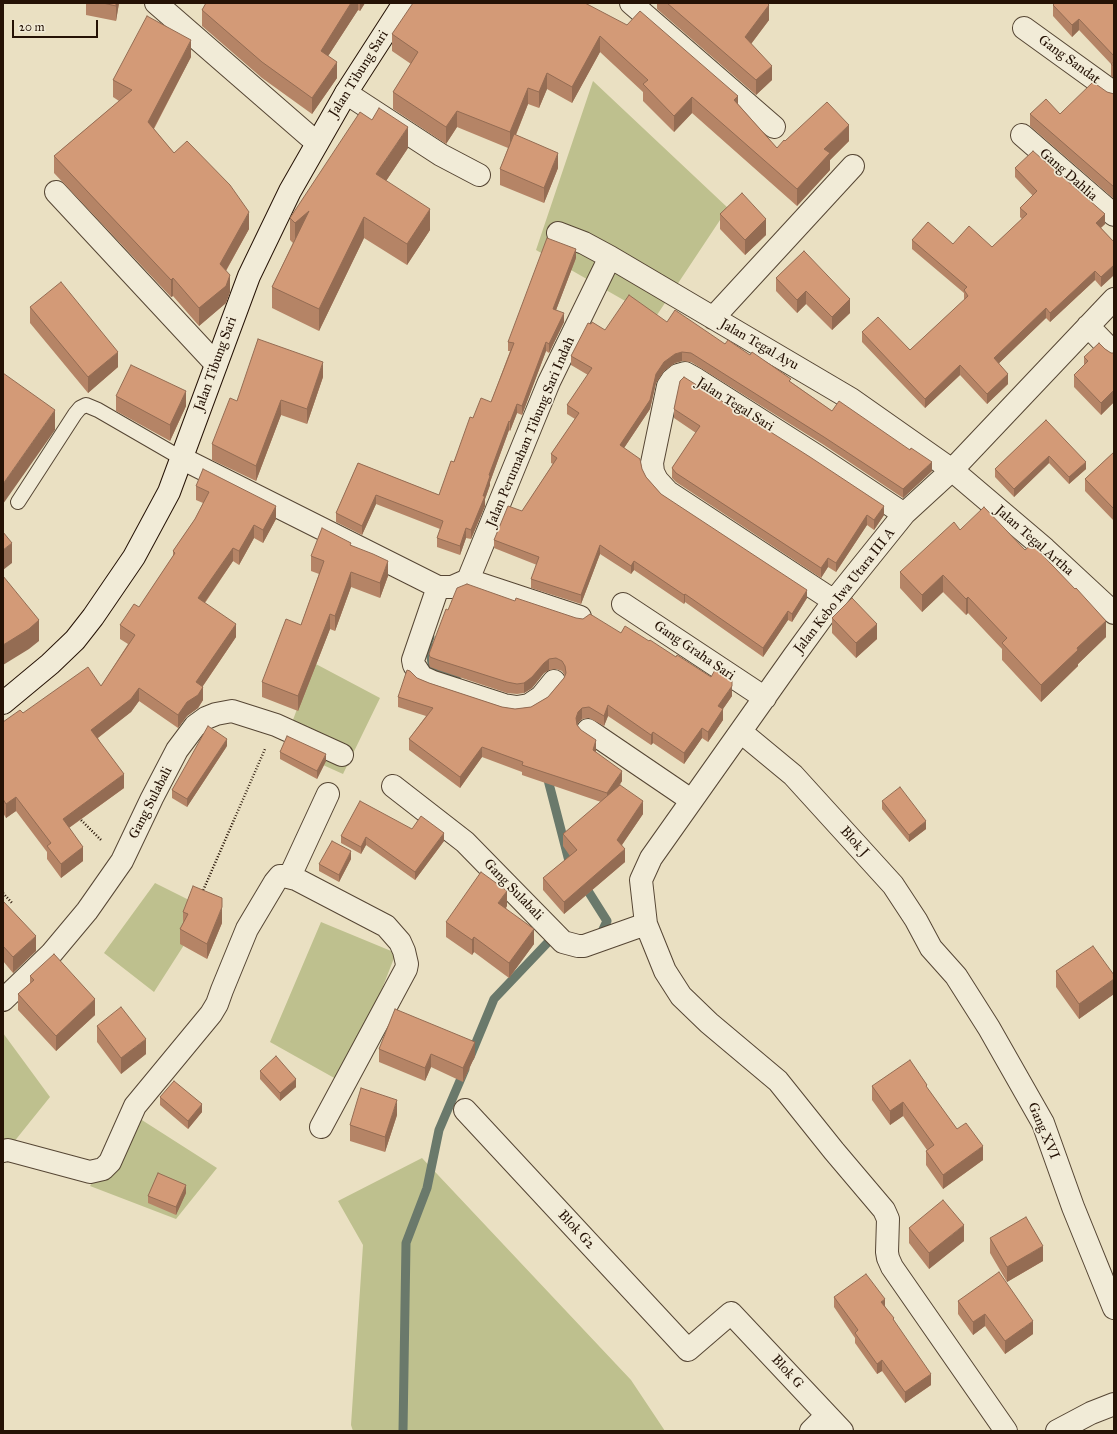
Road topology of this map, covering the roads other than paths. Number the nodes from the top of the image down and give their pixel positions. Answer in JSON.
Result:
{"nodes":[{"id":1,"x":156,"y":3,"type":"edge"},
{"id":2,"x":404,"y":3,"type":"edge"},
{"id":3,"x":631,"y":3,"type":"edge"},
{"id":4,"x":1024,"y":28,"type":"dead end"},
{"id":5,"x":346,"y":93,"type":"junction"},
{"id":6,"x":1114,"y":93,"type":"edge"},
{"id":7,"x":774,"y":127,"type":"dead end"},
{"id":8,"x":1022,"y":136,"type":"dead end"},
{"id":9,"x":317,"y":142,"type":"junction"},
{"id":10,"x":852,"y":166,"type":"dead end"},
{"id":11,"x":479,"y":176,"type":"dead end"},
{"id":12,"x":56,"y":192,"type":"dead end"},
{"id":13,"x":1114,"y":215,"type":"edge"},
{"id":14,"x":558,"y":233,"type":"dead end"},
{"id":15,"x":610,"y":256,"type":"junction"},
{"id":16,"x":1114,"y":299,"type":"edge"},
{"id":17,"x":713,"y":318,"type":"junction"},
{"id":18,"x":1088,"y":326,"type":"junction"},
{"id":19,"x":1114,"y":353,"type":"edge"},
{"id":20,"x":216,"y":364,"type":"junction"},
{"id":21,"x":181,"y":458,"type":"junction"},
{"id":22,"x":952,"y":470,"type":"junction"},
{"id":23,"x":18,"y":502,"type":"dead end"},
{"id":24,"x":904,"y":514,"type":"junction"},
{"id":25,"x":468,"y":580,"type":"junction"},
{"id":26,"x":438,"y":586,"type":"junction"},
{"id":27,"x":834,"y":601,"type":"junction"},
{"id":28,"x":624,"y":604,"type":"dead end"},
{"id":29,"x":1114,"y":613,"type":"edge"},
{"id":30,"x":580,"y":617,"type":"edge"},
{"id":31,"x":554,"y":681,"type":"dead end"},
{"id":32,"x":765,"y":698,"type":"junction"},
{"id":33,"x":3,"y":703,"type":"edge"},
{"id":34,"x":588,"y":730,"type":"dead end"},
{"id":35,"x":742,"y":732,"type":"junction"},
{"id":36,"x":342,"y":755,"type":"dead end"},
{"id":37,"x":393,"y":786,"type":"dead end"},
{"id":38,"x":328,"y":794,"type":"dead end"},
{"id":39,"x":691,"y":800,"type":"junction"},
{"id":40,"x":290,"y":876,"type":"junction"},
{"id":41,"x":646,"y":924,"type":"junction"},
{"id":42,"x":948,"y":967,"type":"joint"},
{"id":43,"x":3,"y":1000,"type":"edge"},
{"id":44,"x":465,"y":1110,"type":"dead end"},
{"id":45,"x":321,"y":1126,"type":"dead end"},
{"id":46,"x":3,"y":1151,"type":"edge"},
{"id":47,"x":1114,"y":1308,"type":"edge"},
{"id":48,"x":732,"y":1313,"type":"joint"},
{"id":49,"x":1114,"y":1404,"type":"edge"},
{"id":50,"x":827,"y":1415,"type":"junction"},
{"id":51,"x":811,"y":1431,"type":"edge"},
{"id":52,"x":842,"y":1431,"type":"edge"},
{"id":53,"x":1006,"y":1431,"type":"edge"},
{"id":54,"x":1057,"y":1431,"type":"edge"}],
"edges":[{"from":1,"to":9,"type":"street"},
{"from":2,"to":5,"type":"street","name":"Jalan Tibung Sari"},
{"from":3,"to":7,"type":"street"},
{"from":4,"to":6,"type":"street","name":"Gang Sandat"},
{"from":5,"to":9,"type":"street","name":"Jalan Tibung Sari"},
{"from":5,"to":11,"type":"street"},
{"from":8,"to":13,"type":"street","name":"Gang Dahlia"},
{"from":9,"to":20,"type":"street","name":"Jalan Tibung Sari"},
{"from":10,"to":17,"type":"street"},
{"from":12,"to":20,"type":"street"},
{"from":14,"to":15,"type":"street","name":"Jalan Tegal Ayu"},
{"from":15,"to":17,"type":"street","name":"Jalan Tegal Ayu"},
{"from":15,"to":25,"type":"street","name":"Jalan Perumahan Tibung Sari Indah"},
{"from":16,"to":18,"type":"street","name":"Jalan Kebo Iwa Utara III A"},
{"from":17,"to":22,"type":"street","name":"Jalan Tegal Ayu"},
{"from":18,"to":19,"type":"street"},
{"from":18,"to":22,"type":"street","name":"Jalan Kebo Iwa Utara III A"},
{"from":20,"to":21,"type":"street","name":"Jalan Tibung Sari"},
{"from":21,"to":23,"type":"lane"},
{"from":21,"to":26,"type":"street"},
{"from":21,"to":33,"type":"street","name":"Jalan Tibung Sari"},
{"from":22,"to":24,"type":"street","name":"Jalan Kebo Iwa Utara III A"},
{"from":22,"to":29,"type":"street","name":"Jalan Tegal Artha"},
{"from":24,"to":27,"type":"street","name":"Jalan Kebo Iwa Utara III A"},
{"from":24,"to":27,"type":"street","name":"Jalan Tegal Sari"},
{"from":25,"to":26,"type":"street"},
{"from":25,"to":30,"type":"street"},
{"from":26,"to":31,"type":"street"},
{"from":27,"to":32,"type":"street","name":"Jalan Kebo Iwa Utara III A"},
{"from":28,"to":32,"type":"street","name":"Gang Graha Sari"},
{"from":32,"to":35,"type":"street","name":"Jalan Kebo Iwa Utara III A"},
{"from":34,"to":39,"type":"street"},
{"from":35,"to":39,"type":"street","name":"Jalan Kebo Iwa Utara III A"},
{"from":35,"to":42,"type":"street","name":"Blok J"},
{"from":36,"to":43,"type":"street","name":"Gang Sulabali"},
{"from":37,"to":41,"type":"street","name":"Gang Sulabali"},
{"from":38,"to":40,"type":"street"},
{"from":39,"to":41,"type":"street","name":"Jalan Kebo Iwa Utara III A"},
{"from":40,"to":45,"type":"street"},
{"from":40,"to":46,"type":"street"},
{"from":41,"to":53,"type":"street","name":"Jalan Kebo Iwa Utara III A"},
{"from":42,"to":47,"type":"street","name":"Gang XVI"},
{"from":44,"to":48,"type":"street","name":"Blok G2"},
{"from":48,"to":50,"type":"street","name":"Blok G"},
{"from":49,"to":54,"type":"street"},
{"from":50,"to":51,"type":"street"},
{"from":50,"to":52,"type":"street","name":"Blok G"}]}
